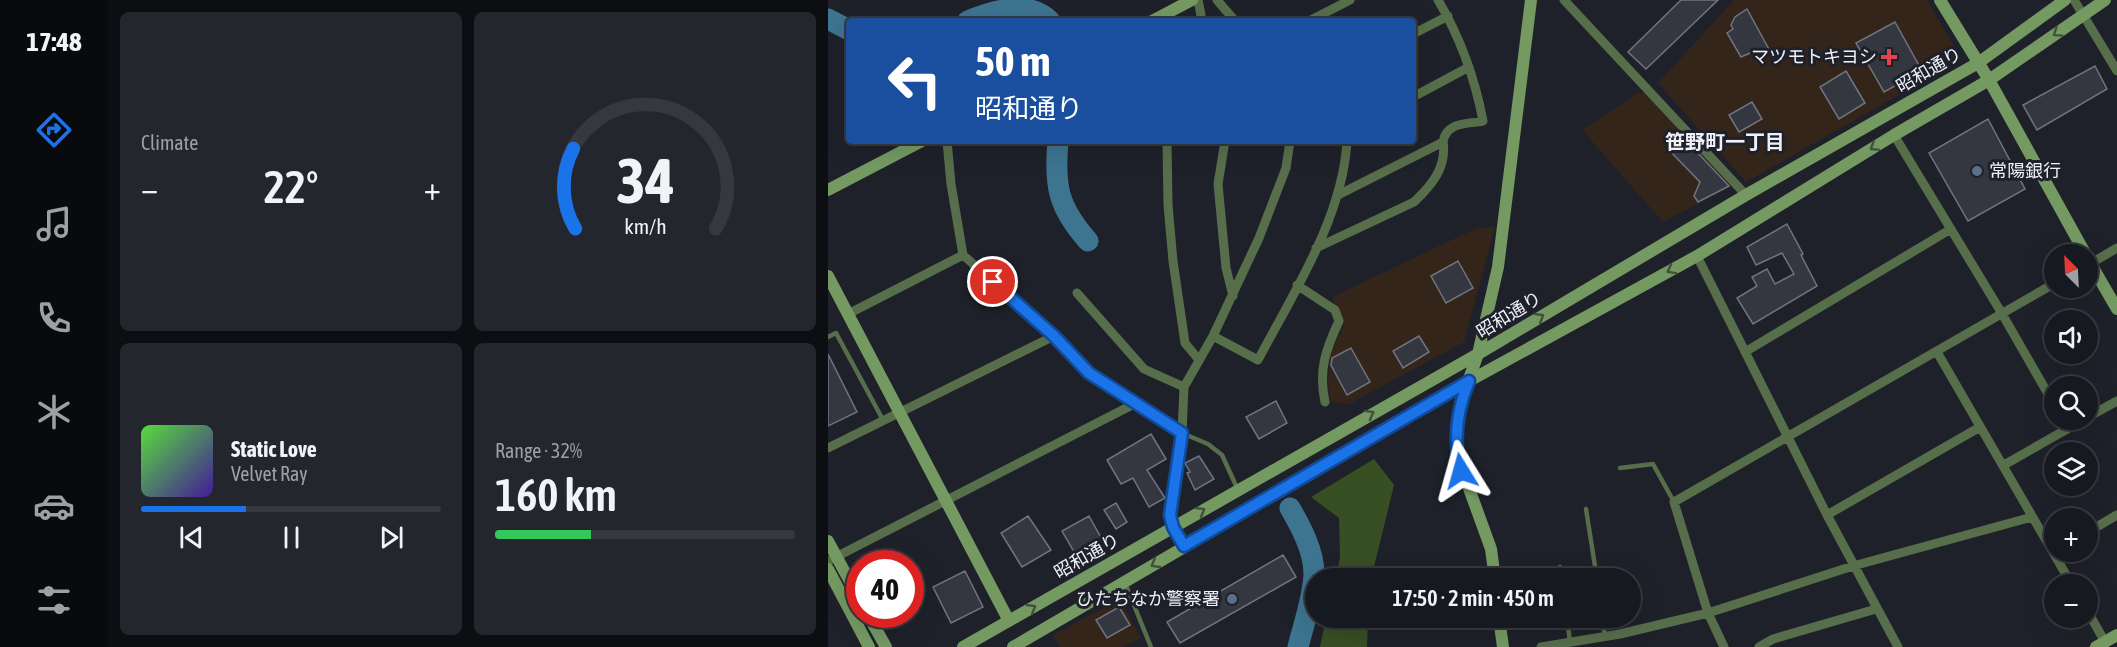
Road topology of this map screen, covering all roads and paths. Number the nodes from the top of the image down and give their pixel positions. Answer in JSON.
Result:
{"nodes":[{"id":1,"x":1192,"y":0,"type":"edge"},
{"id":2,"x":1198,"y":0,"type":"edge"},
{"id":3,"x":1217,"y":0,"type":"edge"},
{"id":4,"x":1350,"y":0,"type":"edge"},
{"id":5,"x":1438,"y":0,"type":"edge"},
{"id":6,"x":1531,"y":0,"type":"edge"},
{"id":7,"x":1564,"y":0,"type":"edge"},
{"id":8,"x":1940,"y":0,"type":"edge"},
{"id":9,"x":2066,"y":0,"type":"edge"},
{"id":10,"x":2074,"y":0,"type":"edge"},
{"id":11,"x":2105,"y":0,"type":"edge"},
{"id":12,"x":2083,"y":15,"type":"junction"},
{"id":13,"x":1448,"y":16,"type":"junction"},
{"id":14,"x":1158,"y":18,"type":"edge"},
{"id":15,"x":1200,"y":18,"type":"edge"},
{"id":16,"x":1232,"y":18,"type":"edge"},
{"id":17,"x":1315,"y":18,"type":"edge"},
{"id":18,"x":1416,"y":32,"type":"edge"},
{"id":19,"x":1978,"y":63,"type":"junction"},
{"id":20,"x":1468,"y":67,"type":"junction"},
{"id":21,"x":2117,"y":71,"type":"edge"},
{"id":22,"x":1989,"y":80,"type":"junction"},
{"id":23,"x":1416,"y":95,"type":"edge"},
{"id":24,"x":1894,"y":135,"type":"junction"},
{"id":25,"x":1443,"y":142,"type":"junction"},
{"id":26,"x":916,"y":144,"type":"edge"},
{"id":27,"x":947,"y":144,"type":"edge"},
{"id":28,"x":1167,"y":144,"type":"edge"},
{"id":29,"x":1225,"y":144,"type":"edge"},
{"id":30,"x":1290,"y":144,"type":"edge"},
{"id":31,"x":1347,"y":144,"type":"edge"},
{"id":32,"x":828,"y":190,"type":"edge"},
{"id":33,"x":1338,"y":195,"type":"junction"},
{"id":34,"x":1746,"y":195,"type":"junction"},
{"id":35,"x":1951,"y":229,"type":"junction"},
{"id":36,"x":2079,"y":244,"type":"edge"},
{"id":37,"x":1316,"y":248,"type":"junction"},
{"id":38,"x":2117,"y":248,"type":"edge"},
{"id":39,"x":963,"y":255,"type":"junction"},
{"id":40,"x":1697,"y":256,"type":"junction"},
{"id":41,"x":2098,"y":257,"type":"edge"},
{"id":42,"x":828,"y":276,"type":"edge"},
{"id":43,"x":2098,"y":278,"type":"edge"},
{"id":44,"x":1297,"y":285,"type":"junction"},
{"id":45,"x":2044,"y":289,"type":"edge"},
{"id":46,"x":1077,"y":293,"type":"dead end"},
{"id":47,"x":1233,"y":296,"type":"junction"},
{"id":48,"x":2117,"y":309,"type":"edge"},
{"id":49,"x":2001,"y":312,"type":"junction"},
{"id":50,"x":848,"y":314,"type":"junction"},
{"id":51,"x":1054,"y":336,"type":"junction"},
{"id":52,"x":1213,"y":336,"type":"junction"},
{"id":53,"x":828,"y":337,"type":"edge"},
{"id":54,"x":1745,"y":352,"type":"junction"},
{"id":55,"x":1937,"y":352,"type":"junction"},
{"id":56,"x":1478,"y":354,"type":"junction"},
{"id":57,"x":1200,"y":360,"type":"junction"},
{"id":58,"x":1469,"y":381,"type":"junction"},
{"id":59,"x":1184,"y":387,"type":"junction"},
{"id":60,"x":2044,"y":387,"type":"edge"},
{"id":61,"x":2117,"y":401,"type":"edge"},
{"id":62,"x":1325,"y":402,"type":"dead end"},
{"id":63,"x":1136,"y":403,"type":"junction"},
{"id":64,"x":2098,"y":411,"type":"edge"},
{"id":65,"x":899,"y":412,"type":"junction"},
{"id":66,"x":883,"y":421,"type":"junction"},
{"id":67,"x":1980,"y":427,"type":"junction"},
{"id":68,"x":2057,"y":430,"type":"edge"},
{"id":69,"x":1182,"y":433,"type":"junction"},
{"id":70,"x":1787,"y":437,"type":"junction"},
{"id":71,"x":828,"y":448,"type":"edge"},
{"id":72,"x":2004,"y":465,"type":"junction"},
{"id":73,"x":1620,"y":468,"type":"dead end"},
{"id":74,"x":1238,"y":490,"type":"junction"},
{"id":75,"x":945,"y":501,"type":"junction"},
{"id":76,"x":1674,"y":502,"type":"junction"},
{"id":77,"x":1586,"y":509,"type":"dead end"},
{"id":78,"x":1827,"y":515,"type":"junction"},
{"id":79,"x":2117,"y":515,"type":"edge"},
{"id":80,"x":2032,"y":517,"type":"junction"},
{"id":81,"x":2098,"y":526,"type":"edge"},
{"id":82,"x":1173,"y":527,"type":"junction"},
{"id":83,"x":2044,"y":536,"type":"edge"},
{"id":84,"x":828,"y":541,"type":"edge"},
{"id":85,"x":1184,"y":546,"type":"junction"},
{"id":86,"x":832,"y":559,"type":"edge"},
{"id":87,"x":1853,"y":566,"type":"junction"},
{"id":88,"x":1494,"y":568,"type":"edge"},
{"id":89,"x":1595,"y":568,"type":"edge"},
{"id":90,"x":828,"y":569,"type":"edge"},
{"id":91,"x":846,"y":580,"type":"edge"},
{"id":92,"x":1125,"y":582,"type":"junction"},
{"id":93,"x":1876,"y":609,"type":"junction"},
{"id":94,"x":1708,"y":613,"type":"junction"},
{"id":95,"x":1008,"y":621,"type":"junction"},
{"id":96,"x":875,"y":628,"type":"edge"},
{"id":97,"x":1501,"y":628,"type":"edge"},
{"id":98,"x":1568,"y":628,"type":"edge"},
{"id":99,"x":1604,"y":628,"type":"edge"},
{"id":100,"x":2095,"y":628,"type":"edge"},
{"id":101,"x":2117,"y":635,"type":"edge"},
{"id":102,"x":1605,"y":636,"type":"junction"},
{"id":103,"x":1570,"y":642,"type":"junction"},
{"id":104,"x":2103,"y":645,"type":"edge"},
{"id":105,"x":1019,"y":646,"type":"edge"},
{"id":106,"x":869,"y":647,"type":"edge"},
{"id":107,"x":885,"y":647,"type":"edge"},
{"id":108,"x":963,"y":647,"type":"edge"},
{"id":109,"x":1151,"y":647,"type":"edge"},
{"id":110,"x":1503,"y":647,"type":"edge"},
{"id":111,"x":1541,"y":647,"type":"edge"},
{"id":112,"x":1724,"y":647,"type":"edge"},
{"id":113,"x":1759,"y":647,"type":"edge"},
{"id":114,"x":1898,"y":647,"type":"edge"}],
"edges":[{"from":1,"to":14,"type":"street"},
{"from":2,"to":15,"type":"street"},
{"from":3,"to":16,"type":"street"},
{"from":4,"to":17,"type":"street"},
{"from":5,"to":13,"type":"street"},
{"from":6,"to":56,"type":"street"},
{"from":7,"to":34,"type":"street"},
{"from":8,"to":19,"type":"street"},
{"from":9,"to":19,"type":"street","name":"昭和通り"},
{"from":10,"to":12,"type":"street"},
{"from":11,"to":12,"type":"street","name":"昭和通り"},
{"from":12,"to":21,"type":"street"},
{"from":12,"to":22,"type":"street","name":"昭和通り","one_way":true},
{"from":13,"to":18,"type":"street"},
{"from":13,"to":20,"type":"street"},
{"from":19,"to":22,"type":"street"},
{"from":19,"to":34,"type":"street","name":"昭和通り"},
{"from":20,"to":23,"type":"street"},
{"from":20,"to":25,"type":"street"},
{"from":22,"to":24,"type":"street","name":"昭和通り"},
{"from":22,"to":36,"type":"street"},
{"from":24,"to":35,"type":"street"},
{"from":24,"to":40,"type":"street","name":"昭和通り","one_way":true},
{"from":25,"to":33,"type":"street"},
{"from":25,"to":37,"type":"street"},
{"from":26,"to":32,"type":"street"},
{"from":27,"to":39,"type":"street"},
{"from":28,"to":57,"type":"street"},
{"from":29,"to":47,"type":"street"},
{"from":30,"to":47,"type":"street"},
{"from":31,"to":33,"type":"street"},
{"from":33,"to":37,"type":"street"},
{"from":56,"to":34,"type":"street","name":"昭和通り","one_way":true},
{"from":35,"to":49,"type":"street"},
{"from":35,"to":54,"type":"street"},
{"from":37,"to":44,"type":"street"},
{"from":38,"to":41,"type":"street"},
{"from":39,"to":50,"type":"street"},
{"from":39,"to":51,"type":"street"},
{"from":40,"to":54,"type":"street"},
{"from":40,"to":58,"type":"street","name":"昭和通り","one_way":true},
{"from":42,"to":50,"type":"street"},
{"from":43,"to":48,"type":"street"},
{"from":44,"to":52,"type":"street"},
{"from":44,"to":62,"type":"street"},
{"from":45,"to":49,"type":"street"},
{"from":46,"to":59,"type":"street"},
{"from":47,"to":52,"type":"street"},
{"from":49,"to":55,"type":"street"},
{"from":49,"to":60,"type":"street"},
{"from":50,"to":65,"type":"street"},
{"from":51,"to":63,"type":"street"},
{"from":51,"to":65,"type":"street"},
{"from":52,"to":57,"type":"street"},
{"from":53,"to":66,"type":"lane"},
{"from":54,"to":70,"type":"street"},
{"from":55,"to":67,"type":"street"},
{"from":55,"to":70,"type":"street"},
{"from":56,"to":58,"type":"street"},
{"from":74,"to":56,"type":"street","name":"昭和通り","one_way":true},
{"from":57,"to":59,"type":"street"},
{"from":58,"to":85,"type":"street","name":"昭和通り"},
{"from":58,"to":88,"type":"street"},
{"from":59,"to":69,"type":"street"},
{"from":61,"to":64,"type":"street"},
{"from":63,"to":69,"type":"street"},
{"from":63,"to":75,"type":"street"},
{"from":65,"to":66,"type":"street"},
{"from":65,"to":75,"type":"street"},
{"from":66,"to":71,"type":"street"},
{"from":67,"to":72,"type":"street"},
{"from":67,"to":78,"type":"street"},
{"from":68,"to":72,"type":"street"},
{"from":69,"to":74,"type":"lane"},
{"from":69,"to":82,"type":"street"},
{"from":70,"to":76,"type":"street"},
{"from":70,"to":78,"type":"street"},
{"from":72,"to":80,"type":"street"},
{"from":73,"to":76,"type":"lane"},
{"from":82,"to":74,"type":"street","name":"昭和通り","one_way":true},
{"from":75,"to":86,"type":"street"},
{"from":75,"to":95,"type":"street"},
{"from":76,"to":94,"type":"street"},
{"from":77,"to":89,"type":"lane"},
{"from":78,"to":87,"type":"street"},
{"from":79,"to":81,"type":"street"},
{"from":80,"to":83,"type":"street"},
{"from":80,"to":87,"type":"street"},
{"from":82,"to":85,"type":"street"},
{"from":95,"to":82,"type":"street","name":"昭和通り","one_way":true},
{"from":84,"to":86,"type":"street"},
{"from":85,"to":92,"type":"street","name":"昭和通り","one_way":true},
{"from":86,"to":91,"type":"street"},
{"from":87,"to":93,"type":"street"},
{"from":87,"to":94,"type":"street"},
{"from":90,"to":106,"type":"street"},
{"from":92,"to":105,"type":"street","name":"昭和通り"},
{"from":92,"to":109,"type":"lane"},
{"from":93,"to":113,"type":"street"},
{"from":93,"to":114,"type":"street"},
{"from":94,"to":102,"type":"street"},
{"from":94,"to":112,"type":"street"},
{"from":95,"to":108,"type":"street","name":"昭和通り"},
{"from":96,"to":107,"type":"street"},
{"from":97,"to":110,"type":"street"},
{"from":98,"to":103,"type":"lane"},
{"from":99,"to":102,"type":"lane"},
{"from":100,"to":104,"type":"street"},
{"from":101,"to":104,"type":"street"},
{"from":102,"to":103,"type":"street"},
{"from":103,"to":111,"type":"street"}]}
